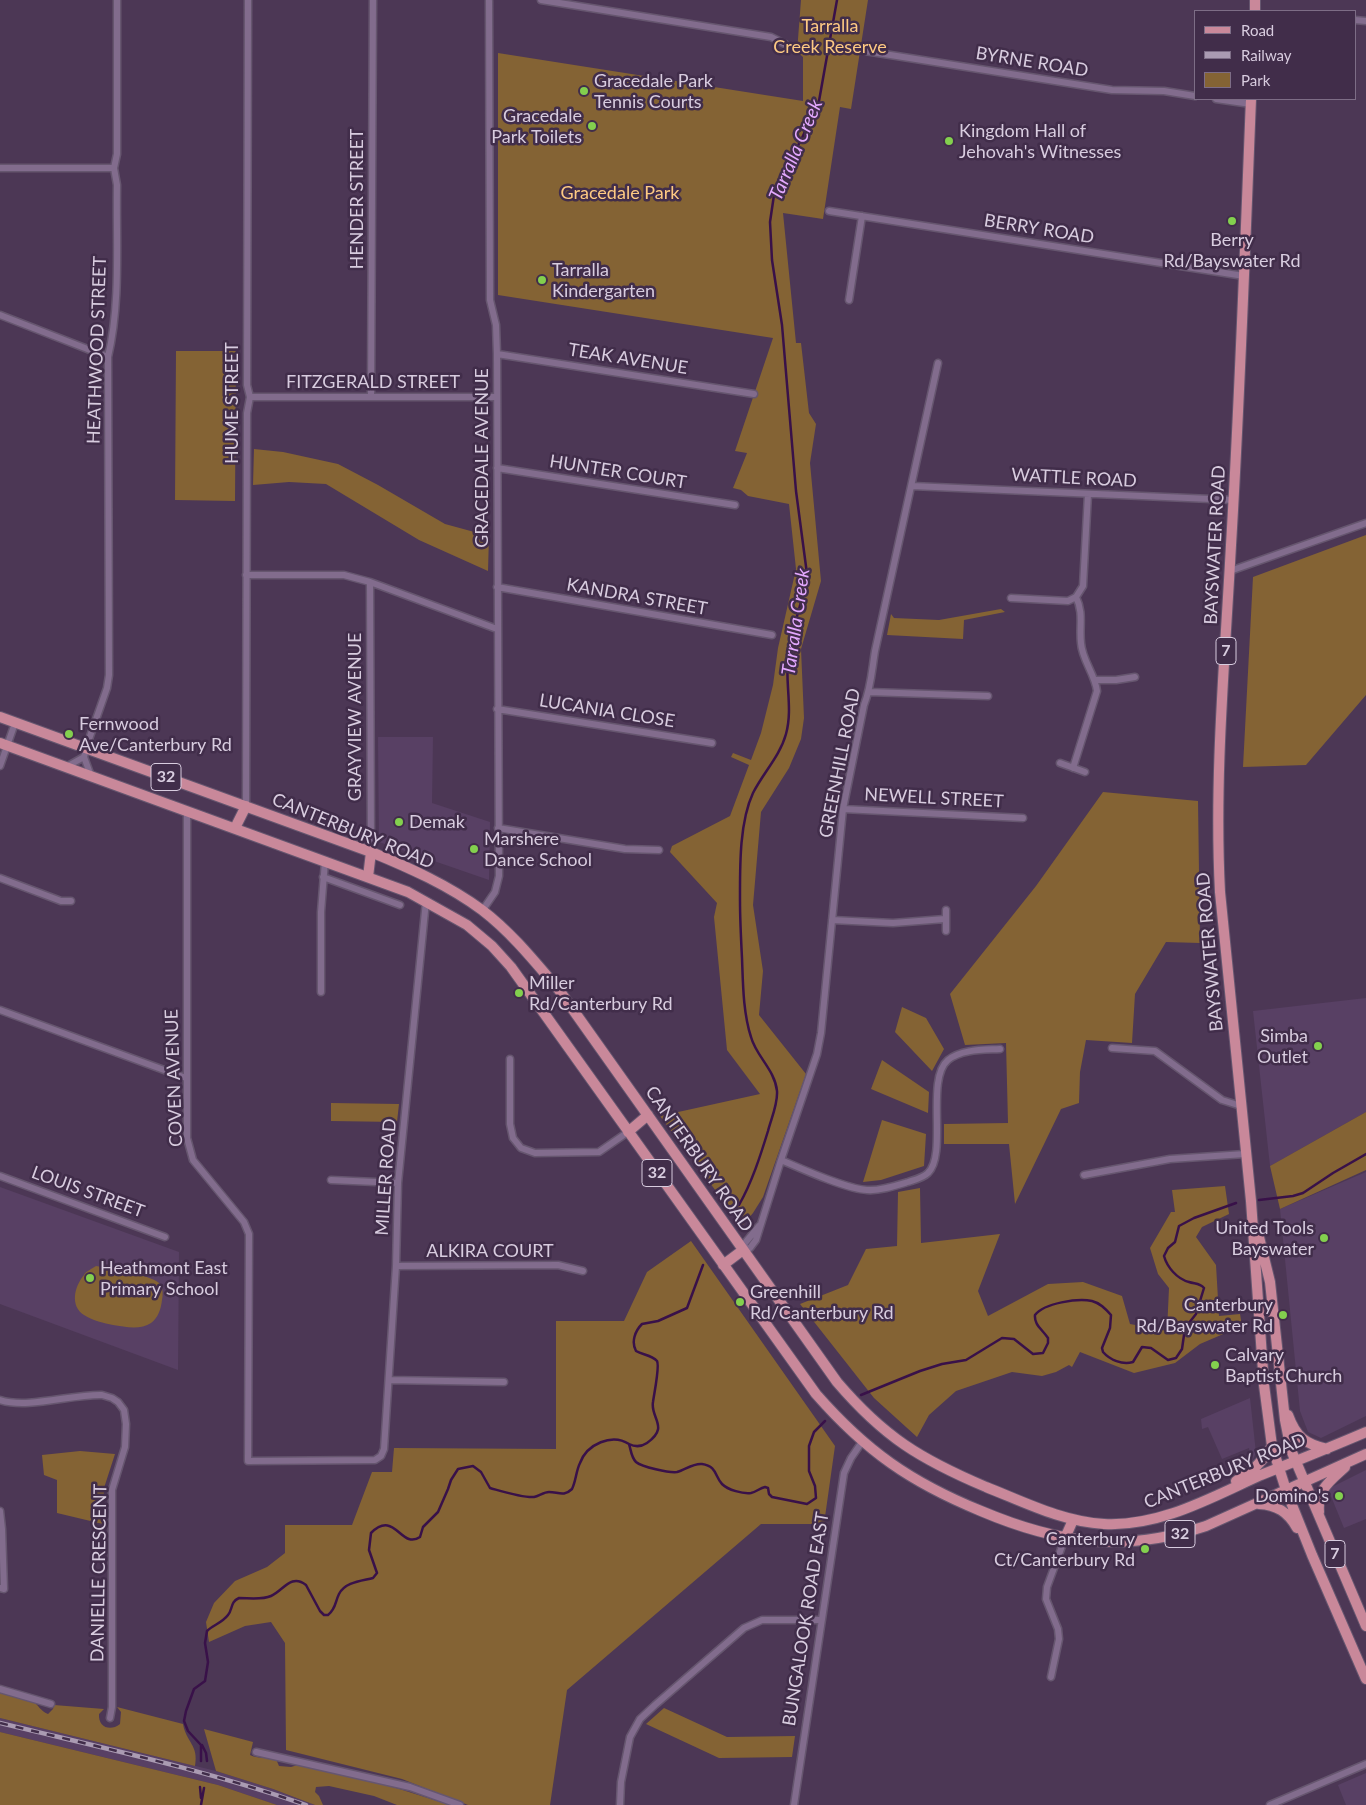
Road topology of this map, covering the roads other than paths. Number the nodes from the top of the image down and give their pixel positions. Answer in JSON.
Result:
{"nodes":[{"id":1,"x":117,"y":0,"type":"edge"},
{"id":2,"x":248,"y":0,"type":"edge"},
{"id":3,"x":373,"y":0,"type":"edge"},
{"id":4,"x":489,"y":0,"type":"edge"},
{"id":5,"x":540,"y":0,"type":"edge"},
{"id":6,"x":785,"y":44,"type":"dead end"},
{"id":7,"x":865,"y":51,"type":"dead end"},
{"id":8,"x":1194,"y":96,"type":"edge"},
{"id":9,"x":1228,"y":100,"type":"edge"},
{"id":10,"x":1251,"y":102,"type":"edge"},
{"id":11,"x":0,"y":168,"type":"edge"},
{"id":12,"x":114,"y":168,"type":"junction"},
{"id":13,"x":829,"y":211,"type":"dead end"},
{"id":14,"x":862,"y":216,"type":"junction"},
{"id":15,"x":1244,"y":276,"type":"junction"},
{"id":16,"x":849,"y":300,"type":"dead end"},
{"id":17,"x":0,"y":315,"type":"edge"},
{"id":18,"x":497,"y":354,"type":"junction"},
{"id":19,"x":108,"y":358,"type":"junction"},
{"id":20,"x":938,"y":363,"type":"dead end"},
{"id":21,"x":754,"y":394,"type":"dead end"},
{"id":22,"x":250,"y":397,"type":"junction"},
{"id":23,"x":496,"y":397,"type":"junction"},
{"id":24,"x":372,"y":398,"type":"junction"},
{"id":25,"x":497,"y":468,"type":"junction"},
{"id":26,"x":912,"y":486,"type":"junction"},
{"id":27,"x":1088,"y":494,"type":"junction"},
{"id":28,"x":1234,"y":500,"type":"junction"},
{"id":29,"x":735,"y":505,"type":"dead end"},
{"id":30,"x":1366,"y":523,"type":"edge"},
{"id":31,"x":1230,"y":571,"type":"junction"},
{"id":32,"x":246,"y":575,"type":"junction"},
{"id":33,"x":370,"y":582,"type":"junction"},
{"id":34,"x":497,"y":587,"type":"junction"},
{"id":35,"x":1076,"y":597,"type":"junction"},
{"id":36,"x":1011,"y":598,"type":"dead end"},
{"id":37,"x":497,"y":629,"type":"junction"},
{"id":38,"x":772,"y":635,"type":"dead end"},
{"id":39,"x":1135,"y":677,"type":"dead end"},
{"id":40,"x":1096,"y":680,"type":"junction"},
{"id":41,"x":869,"y":692,"type":"junction"},
{"id":42,"x":988,"y":696,"type":"dead end"},
{"id":43,"x":497,"y":709,"type":"junction"},
{"id":44,"x":0,"y":717,"type":"edge"},
{"id":45,"x":15,"y":723,"type":"junction"},
{"id":46,"x":712,"y":743,"type":"dead end"},
{"id":47,"x":4,"y":744,"type":"edge"},
{"id":48,"x":85,"y":753,"type":"junction"},
{"id":49,"x":1060,"y":763,"type":"dead end"},
{"id":50,"x":0,"y":766,"type":"edge"},
{"id":51,"x":66,"y":767,"type":"junction"},
{"id":52,"x":1074,"y":768,"type":"junction"},
{"id":53,"x":1086,"y":772,"type":"dead end"},
{"id":54,"x":91,"y":776,"type":"junction"},
{"id":55,"x":246,"y":806,"type":"junction"},
{"id":56,"x":843,"y":809,"type":"junction"},
{"id":57,"x":187,"y":811,"type":"junction"},
{"id":58,"x":1023,"y":818,"type":"dead end"},
{"id":59,"x":235,"y":828,"type":"junction"},
{"id":60,"x":498,"y":828,"type":"junction"},
{"id":61,"x":659,"y":850,"type":"dead end"},
{"id":62,"x":371,"y":852,"type":"junction"},
{"id":63,"x":324,"y":861,"type":"junction"},
{"id":64,"x":323,"y":877,"type":"junction"},
{"id":65,"x":368,"y":877,"type":"junction"},
{"id":66,"x":0,"y":878,"type":"edge"},
{"id":67,"x":71,"y":901,"type":"dead end"},
{"id":68,"x":426,"y":901,"type":"junction"},
{"id":69,"x":400,"y":905,"type":"dead end"},
{"id":70,"x":946,"y":910,"type":"dead end"},
{"id":71,"x":482,"y":911,"type":"junction"},
{"id":72,"x":945,"y":919,"type":"junction"},
{"id":73,"x":832,"y":920,"type":"junction"},
{"id":74,"x":946,"y":931,"type":"dead end"},
{"id":75,"x":321,"y":992,"type":"dead end"},
{"id":76,"x":0,"y":1010,"type":"edge"},
{"id":77,"x":1112,"y":1048,"type":"dead end"},
{"id":78,"x":1000,"y":1049,"type":"dead end"},
{"id":79,"x":510,"y":1059,"type":"dead end"},
{"id":80,"x":186,"y":1078,"type":"junction"},
{"id":81,"x":1241,"y":1106,"type":"junction"},
{"id":82,"x":648,"y":1115,"type":"junction"},
{"id":83,"x":628,"y":1132,"type":"junction"},
{"id":84,"x":1245,"y":1154,"type":"junction"},
{"id":85,"x":781,"y":1160,"type":"junction"},
{"id":86,"x":1084,"y":1175,"type":"dead end"},
{"id":87,"x":0,"y":1176,"type":"edge"},
{"id":88,"x":331,"y":1180,"type":"dead end"},
{"id":89,"x":398,"y":1183,"type":"junction"},
{"id":90,"x":1251,"y":1201,"type":"junction"},
{"id":91,"x":165,"y":1236,"type":"dead end"},
{"id":92,"x":743,"y":1250,"type":"junction"},
{"id":93,"x":396,"y":1266,"type":"junction"},
{"id":94,"x":723,"y":1266,"type":"junction"},
{"id":95,"x":583,"y":1270,"type":"dead end"},
{"id":96,"x":1256,"y":1277,"type":"junction"},
{"id":97,"x":1269,"y":1278,"type":"junction"},
{"id":98,"x":389,"y":1380,"type":"junction"},
{"id":99,"x":504,"y":1382,"type":"dead end"},
{"id":100,"x":0,"y":1400,"type":"edge"},
{"id":101,"x":1283,"y":1403,"type":"junction"},
{"id":102,"x":1366,"y":1432,"type":"edge"},
{"id":103,"x":862,"y":1442,"type":"junction"},
{"id":104,"x":1272,"y":1446,"type":"junction"},
{"id":105,"x":1327,"y":1449,"type":"junction"},
{"id":106,"x":1366,"y":1454,"type":"edge"},
{"id":107,"x":381,"y":1456,"type":"joint"},
{"id":108,"x":1354,"y":1460,"type":"junction"},
{"id":109,"x":1295,"y":1461,"type":"junction"},
{"id":110,"x":1278,"y":1468,"type":"junction"},
{"id":111,"x":1303,"y":1482,"type":"junction"},
{"id":112,"x":1286,"y":1490,"type":"junction"},
{"id":113,"x":1212,"y":1496,"type":"junction"},
{"id":114,"x":1257,"y":1504,"type":"junction"},
{"id":115,"x":0,"y":1511,"type":"edge"},
{"id":116,"x":1072,"y":1520,"type":"junction"},
{"id":117,"x":1320,"y":1520,"type":"junction"},
{"id":118,"x":1065,"y":1538,"type":"junction"},
{"id":119,"x":1312,"y":1555,"type":"junction"},
{"id":120,"x":0,"y":1588,"type":"edge"},
{"id":121,"x":821,"y":1620,"type":"junction"},
{"id":122,"x":1366,"y":1626,"type":"edge"},
{"id":123,"x":1051,"y":1677,"type":"dead end"},
{"id":124,"x":1366,"y":1679,"type":"edge"},
{"id":125,"x":0,"y":1689,"type":"edge"},
{"id":126,"x":51,"y":1704,"type":"dead end"},
{"id":127,"x":110,"y":1718,"type":"dead end"},
{"id":128,"x":256,"y":1752,"type":"dead end"},
{"id":129,"x":1366,"y":1764,"type":"edge"},
{"id":130,"x":460,"y":1805,"type":"edge"},
{"id":131,"x":620,"y":1805,"type":"edge"},
{"id":132,"x":794,"y":1805,"type":"edge"},
{"id":133,"x":1270,"y":1805,"type":"edge"}],
"edges":[{"from":1,"to":12,"type":"street","name":"HEATHWOOD STREET"},
{"from":2,"to":22,"type":"street","name":"HUME STREET"},
{"from":3,"to":24,"type":"street","name":"HENDER STREET"},
{"from":4,"to":18,"type":"street","name":"GRACEDALE AVENUE"},
{"from":5,"to":6,"type":"street"},
{"from":7,"to":8,"type":"street","name":"BYRNE ROAD"},
{"from":9,"to":10,"type":"street"},
{"from":10,"to":15,"type":"main road","name":"BAYSWATER ROAD","number":"7"},
{"from":11,"to":12,"type":"street"},
{"from":12,"to":19,"type":"street","name":"HEATHWOOD STREET"},
{"from":13,"to":14,"type":"street","name":"BERRY ROAD"},
{"from":14,"to":15,"type":"street","name":"BERRY ROAD"},
{"from":14,"to":16,"type":"street"},
{"from":15,"to":28,"type":"main road","name":"BAYSWATER ROAD","number":"7"},
{"from":17,"to":19,"type":"street"},
{"from":18,"to":21,"type":"street","name":"TEAK AVENUE"},
{"from":18,"to":23,"type":"street","name":"GRACEDALE AVENUE"},
{"from":19,"to":48,"type":"street","name":"HEATHWOOD STREET"},
{"from":20,"to":26,"type":"street","name":"GREENHILL ROAD"},
{"from":22,"to":24,"type":"street","name":"FITZGERALD STREET"},
{"from":22,"to":32,"type":"street","name":"HUME STREET"},
{"from":23,"to":24,"type":"street","name":"FITZGERALD STREET"},
{"from":23,"to":25,"type":"street","name":"GRACEDALE AVENUE"},
{"from":25,"to":29,"type":"street","name":"HUNTER COURT"},
{"from":25,"to":34,"type":"street","name":"GRACEDALE AVENUE"},
{"from":26,"to":27,"type":"street","name":"WATTLE ROAD"},
{"from":26,"to":41,"type":"street","name":"GREENHILL ROAD"},
{"from":27,"to":28,"type":"street","name":"WATTLE ROAD"},
{"from":27,"to":35,"type":"street"},
{"from":28,"to":31,"type":"main road","name":"BAYSWATER ROAD","number":"7"},
{"from":30,"to":31,"type":"street"},
{"from":31,"to":81,"type":"main road","name":"BAYSWATER ROAD","number":"7"},
{"from":32,"to":33,"type":"street"},
{"from":32,"to":55,"type":"street","name":"HUME STREET"},
{"from":33,"to":37,"type":"street"},
{"from":33,"to":62,"type":"street","name":"GRAYVIEW AVENUE"},
{"from":34,"to":37,"type":"street","name":"GRACEDALE AVENUE"},
{"from":34,"to":38,"type":"street","name":"KANDRA STREET"},
{"from":35,"to":36,"type":"street"},
{"from":35,"to":40,"type":"street"},
{"from":37,"to":43,"type":"street","name":"GRACEDALE AVENUE"},
{"from":39,"to":40,"type":"street"},
{"from":40,"to":52,"type":"street"},
{"from":41,"to":42,"type":"street"},
{"from":41,"to":56,"type":"street","name":"GREENHILL ROAD"},
{"from":43,"to":46,"type":"street","name":"LUCANIA CLOSE"},
{"from":43,"to":60,"type":"street","name":"GRACEDALE AVENUE"},
{"from":44,"to":45,"type":"main road","name":"CANTERBURY ROAD","number":"32"},
{"from":45,"to":47,"type":"street"},
{"from":45,"to":48,"type":"main road","name":"CANTERBURY ROAD","number":"32"},
{"from":47,"to":50,"type":"street"},
{"from":47,"to":51,"type":"main road","name":"CANTERBURY ROAD","number":"32"},
{"from":48,"to":51,"type":"street"},
{"from":48,"to":54,"type":"street"},
{"from":48,"to":55,"type":"main road","name":"CANTERBURY ROAD","number":"32"},
{"from":49,"to":52,"type":"street"},
{"from":51,"to":54,"type":"main road","name":"CANTERBURY ROAD","number":"32"},
{"from":52,"to":53,"type":"street"},
{"from":54,"to":57,"type":"main road","name":"CANTERBURY ROAD","number":"32"},
{"from":55,"to":59,"type":"main road"},
{"from":55,"to":62,"type":"main road","name":"CANTERBURY ROAD","number":"32"},
{"from":56,"to":58,"type":"street","name":"NEWELL STREET"},
{"from":56,"to":73,"type":"street","name":"GREENHILL ROAD"},
{"from":57,"to":59,"type":"main road","name":"CANTERBURY ROAD","number":"32"},
{"from":57,"to":80,"type":"street","name":"COVEN AVENUE"},
{"from":59,"to":63,"type":"main road","name":"CANTERBURY ROAD","number":"32"},
{"from":60,"to":61,"type":"street"},
{"from":60,"to":71,"type":"street","name":"GRACEDALE AVENUE"},
{"from":62,"to":65,"type":"main road"},
{"from":62,"to":71,"type":"main road","name":"CANTERBURY ROAD","number":"32"},
{"from":63,"to":64,"type":"street"},
{"from":63,"to":65,"type":"main road","name":"CANTERBURY ROAD","number":"32"},
{"from":64,"to":69,"type":"street"},
{"from":64,"to":75,"type":"street"},
{"from":65,"to":68,"type":"main road","name":"CANTERBURY ROAD","number":"32"},
{"from":66,"to":67,"type":"street"},
{"from":68,"to":83,"type":"main road","name":"CANTERBURY ROAD","number":"32"},
{"from":68,"to":89,"type":"street","name":"MILLER ROAD"},
{"from":70,"to":72,"type":"street"},
{"from":71,"to":82,"type":"main road","name":"CANTERBURY ROAD","number":"32"},
{"from":72,"to":73,"type":"street"},
{"from":72,"to":74,"type":"street"},
{"from":73,"to":85,"type":"street","name":"GREENHILL ROAD"},
{"from":76,"to":80,"type":"street"},
{"from":77,"to":81,"type":"street"},
{"from":78,"to":85,"type":"street"},
{"from":79,"to":83,"type":"street"},
{"from":80,"to":107,"type":"street","name":"COVEN AVENUE"},
{"from":81,"to":84,"type":"main road","name":"BAYSWATER ROAD","number":"7"},
{"from":82,"to":83,"type":"main road"},
{"from":82,"to":92,"type":"main road","name":"CANTERBURY ROAD","number":"32"},
{"from":83,"to":94,"type":"main road","name":"CANTERBURY ROAD","number":"32"},
{"from":84,"to":86,"type":"street"},
{"from":84,"to":90,"type":"main road","name":"BAYSWATER ROAD","number":"7"},
{"from":85,"to":92,"type":"street","name":"GREENHILL ROAD"},
{"from":87,"to":91,"type":"street","name":"LOUIS STREET"},
{"from":88,"to":89,"type":"street"},
{"from":89,"to":93,"type":"street","name":"MILLER ROAD"},
{"from":90,"to":96,"type":"main road","name":"BAYSWATER ROAD","number":"7"},
{"from":90,"to":97,"type":"main road","name":"BAYSWATER ROAD","number":"7"},
{"from":92,"to":94,"type":"main road"},
{"from":92,"to":116,"type":"main road","name":"CANTERBURY ROAD","number":"32"},
{"from":93,"to":95,"type":"street","name":"ALKIRA COURT"},
{"from":93,"to":98,"type":"street","name":"MILLER ROAD"},
{"from":94,"to":103,"type":"main road","name":"CANTERBURY ROAD","number":"32"},
{"from":96,"to":97,"type":"main road"},
{"from":96,"to":104,"type":"main road","name":"BAYSWATER ROAD","number":"7"},
{"from":97,"to":101,"type":"main road","name":"BAYSWATER ROAD","number":"7"},
{"from":98,"to":99,"type":"street"},
{"from":98,"to":107,"type":"street","name":"MILLER ROAD"},
{"from":100,"to":127,"type":"street","name":"DANIELLE CRESCENT"},
{"from":101,"to":105,"type":"main road"},
{"from":101,"to":109,"type":"main road","name":"BAYSWATER ROAD","number":"7"},
{"from":102,"to":105,"type":"main road","name":"CANTERBURY ROAD","number":"32"},
{"from":103,"to":118,"type":"main road","name":"CANTERBURY ROAD","number":"32"},
{"from":103,"to":121,"type":"street","name":"BUNGALOOK ROAD EAST"},
{"from":104,"to":110,"type":"main road","name":"BAYSWATER ROAD","number":"7"},
{"from":104,"to":113,"type":"main road"},
{"from":105,"to":109,"type":"main road","name":"CANTERBURY ROAD","number":"32"},
{"from":106,"to":108,"type":"main road","name":"CANTERBURY ROAD","number":"32"},
{"from":108,"to":111,"type":"main road","name":"CANTERBURY ROAD","number":"32"},
{"from":108,"to":117,"type":"main road"},
{"from":109,"to":110,"type":"main road","name":"CANTERBURY ROAD","number":"32"},
{"from":109,"to":111,"type":"main road","name":"BAYSWATER ROAD","number":"7"},
{"from":110,"to":112,"type":"main road","name":"BAYSWATER ROAD","number":"7"},
{"from":110,"to":113,"type":"main road","name":"CANTERBURY ROAD","number":"32"},
{"from":111,"to":112,"type":"main road","name":"CANTERBURY ROAD","number":"32"},
{"from":111,"to":117,"type":"main road","name":"BAYSWATER ROAD","number":"7"},
{"from":112,"to":114,"type":"main road","name":"CANTERBURY ROAD","number":"32"},
{"from":112,"to":119,"type":"main road","name":"BAYSWATER ROAD","number":"7"},
{"from":113,"to":116,"type":"main road","name":"CANTERBURY ROAD","number":"32"},
{"from":114,"to":118,"type":"main road","name":"CANTERBURY ROAD","number":"32"},
{"from":114,"to":119,"type":"main road"},
{"from":115,"to":120,"type":"street"},
{"from":116,"to":118,"type":"main road"},
{"from":117,"to":122,"type":"main road","name":"BAYSWATER ROAD","number":"7"},
{"from":118,"to":123,"type":"street"},
{"from":119,"to":124,"type":"main road","name":"BAYSWATER ROAD","number":"7"},
{"from":121,"to":131,"type":"street"},
{"from":121,"to":132,"type":"street","name":"BUNGALOOK ROAD EAST"},
{"from":125,"to":126,"type":"street"},
{"from":128,"to":130,"type":"street"},
{"from":129,"to":133,"type":"street"}]}
